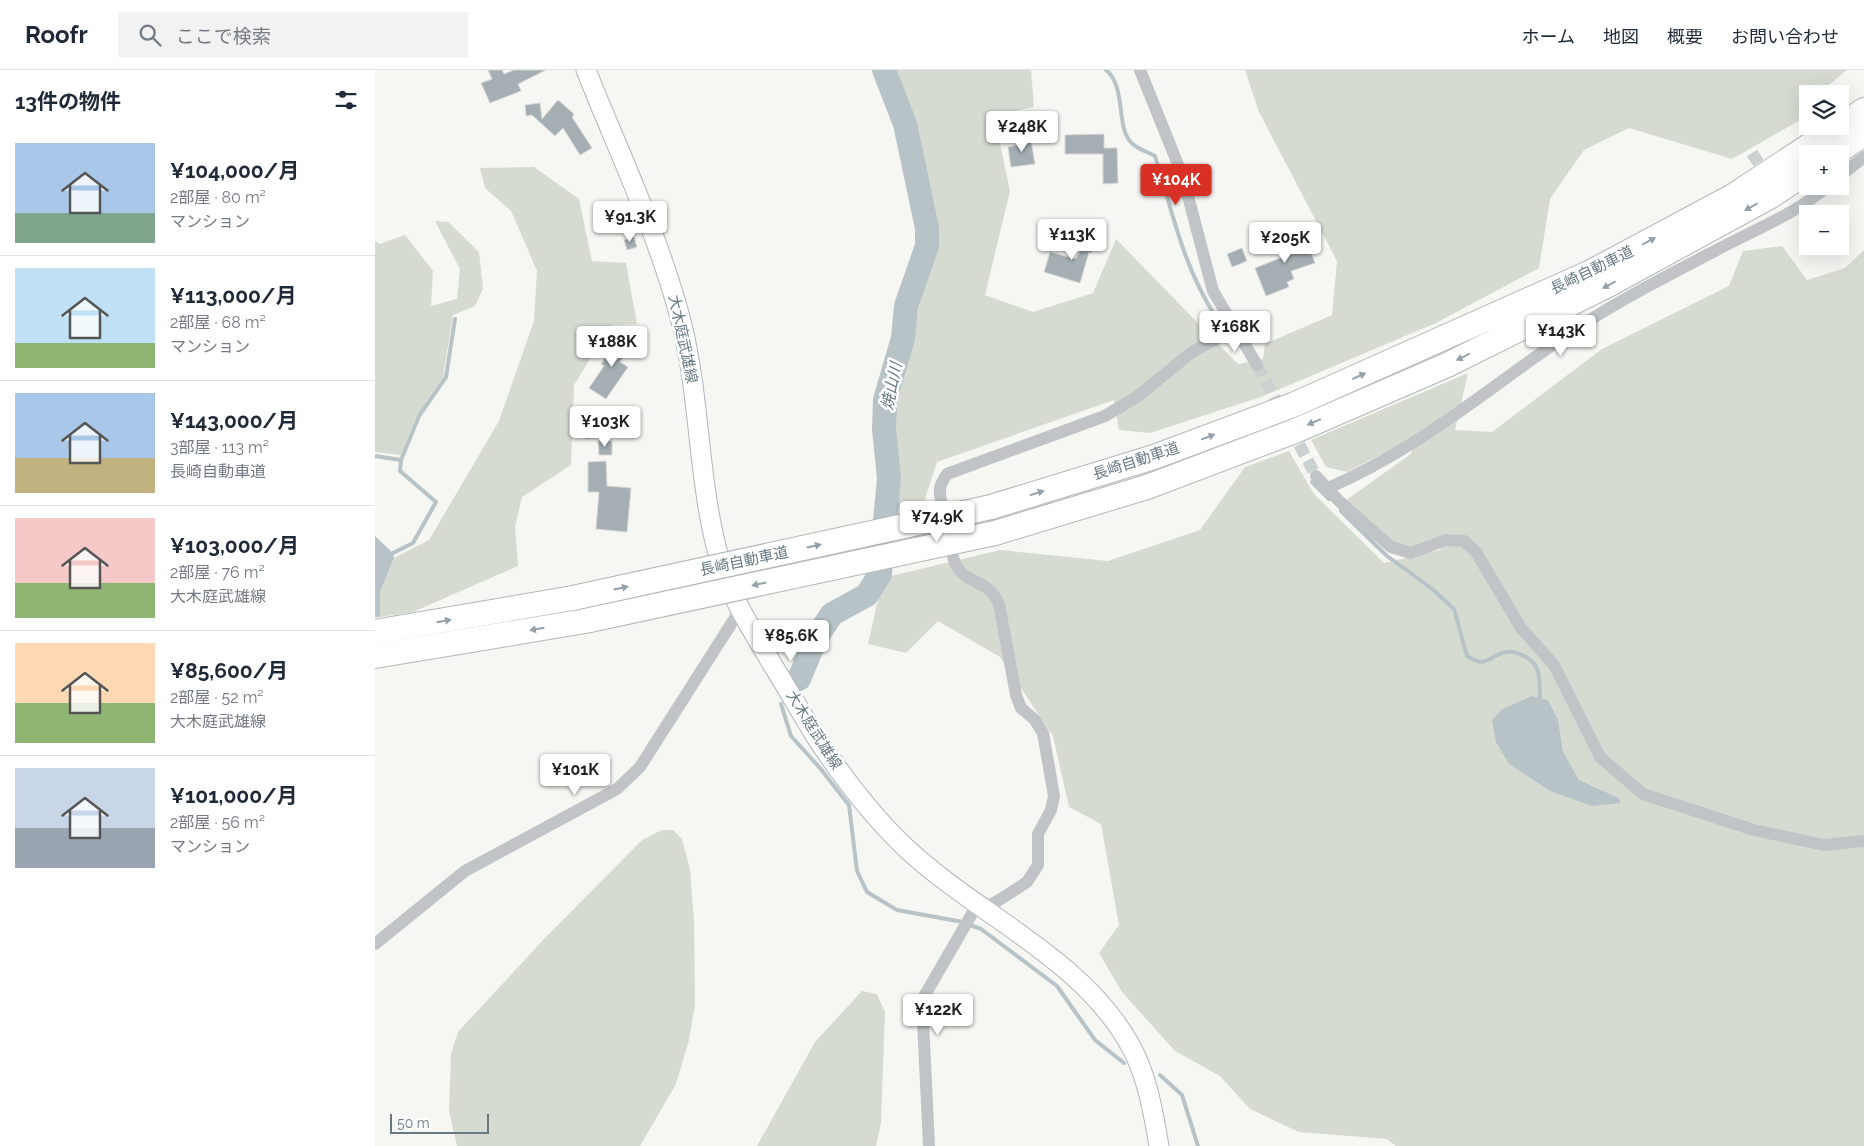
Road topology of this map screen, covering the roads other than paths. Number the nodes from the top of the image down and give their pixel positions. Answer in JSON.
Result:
{"nodes":[{"id":1,"x":586,"y":70,"type":"edge"},
{"id":2,"x":1140,"y":70,"type":"edge"},
{"id":3,"x":1864,"y":110,"type":"edge"},
{"id":4,"x":1849,"y":120,"type":"edge"},
{"id":5,"x":1864,"y":134,"type":"edge"},
{"id":6,"x":1825,"y":135,"type":"edge"},
{"id":7,"x":1848,"y":145,"type":"edge"},
{"id":8,"x":1864,"y":157,"type":"edge"},
{"id":9,"x":1849,"y":169,"type":"edge"},
{"id":10,"x":1799,"y":177,"type":"edge"},
{"id":11,"x":1811,"y":195,"type":"edge"},
{"id":12,"x":1237,"y":328,"type":"junction"},
{"id":13,"x":1257,"y":365,"type":"tunnel mouth"},
{"id":14,"x":1316,"y":476,"type":"tunnel mouth"},
{"id":15,"x":1328,"y":488,"type":"junction"},
{"id":16,"x":740,"y":610,"type":"junction"},
{"id":17,"x":385,"y":631,"type":"edge"},
{"id":18,"x":378,"y":656,"type":"edge"},
{"id":19,"x":1864,"y":841,"type":"edge"},
{"id":20,"x":975,"y":913,"type":"junction"},
{"id":21,"x":375,"y":944,"type":"edge"},
{"id":22,"x":929,"y":1146,"type":"edge"},
{"id":23,"x":1159,"y":1146,"type":"edge"}],
"edges":[{"from":1,"to":16,"type":"main road","name":"大木庭武雄線"},
{"from":2,"to":12,"type":"street"},
{"from":3,"to":4,"type":"highway","name":"長崎自動車道"},
{"from":5,"to":7,"type":"highway"},
{"from":17,"to":6,"type":"highway","name":"長崎自動車道","one_way":true,"bridge":true},
{"from":8,"to":9,"type":"street"},
{"from":10,"to":18,"type":"highway","name":"長崎自動車道","one_way":true,"bridge":true},
{"from":11,"to":15,"type":"street"},
{"from":12,"to":13,"type":"street"},
{"from":12,"to":20,"type":"street"},
{"from":14,"to":15,"type":"street"},
{"from":15,"to":19,"type":"street"},
{"from":16,"to":20,"type":"main road","name":"大木庭武雄線"},
{"from":16,"to":21,"type":"street"},
{"from":20,"to":22,"type":"street"},
{"from":20,"to":23,"type":"main road","name":"大木庭武雄線"}]}
